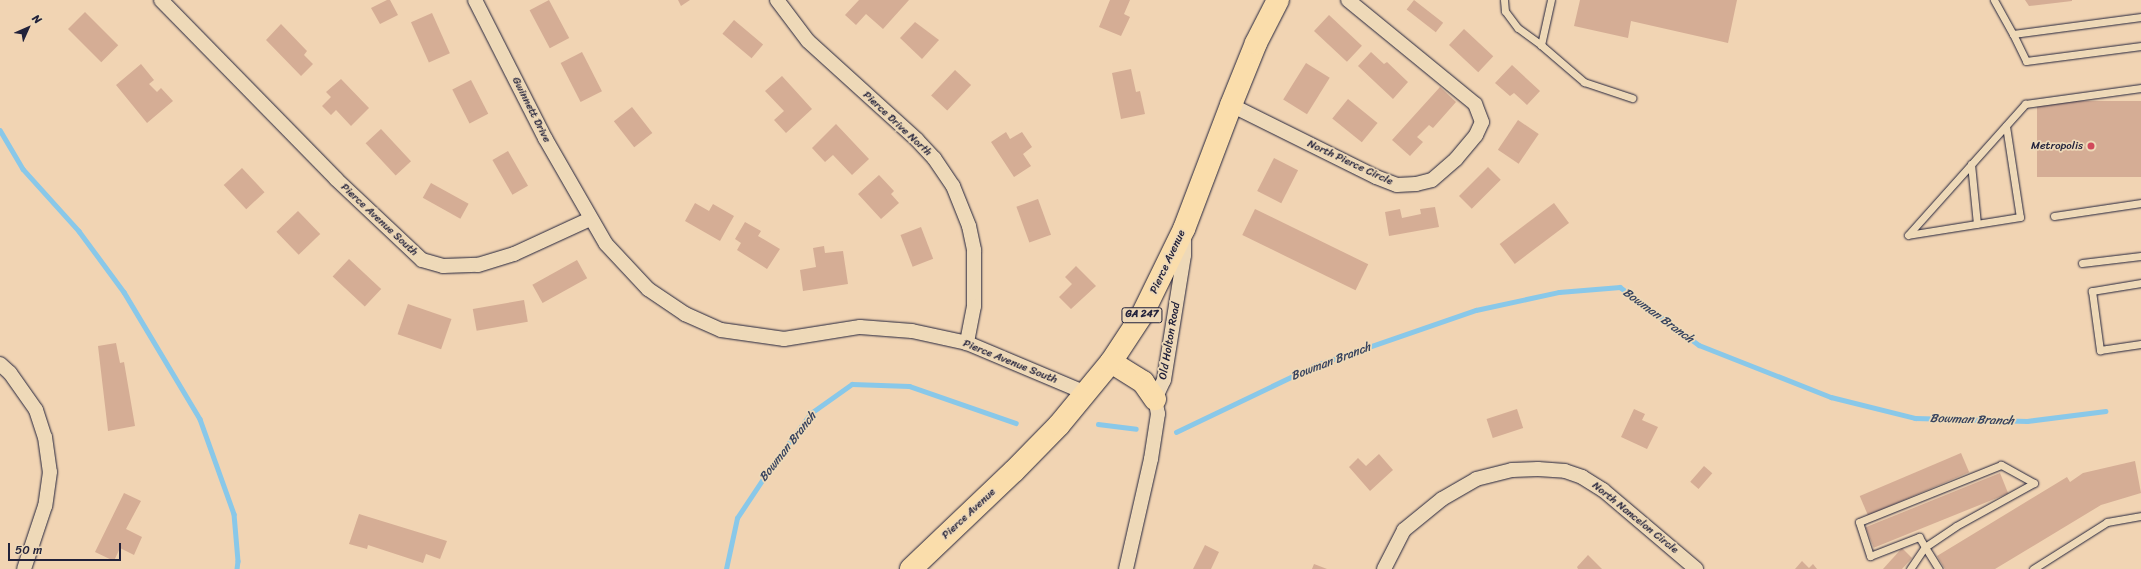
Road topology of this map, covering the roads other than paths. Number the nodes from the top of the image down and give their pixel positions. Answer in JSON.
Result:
{"nodes":[{"id":1,"x":161,"y":0,"type":"edge"},
{"id":2,"x":475,"y":0,"type":"edge"},
{"id":3,"x":777,"y":0,"type":"edge"},
{"id":4,"x":1278,"y":0,"type":"edge"},
{"id":5,"x":1348,"y":0,"type":"edge"},
{"id":6,"x":1504,"y":0,"type":"edge"},
{"id":7,"x":1551,"y":0,"type":"edge"},
{"id":8,"x":1994,"y":0,"type":"edge"},
{"id":9,"x":2141,"y":17,"type":"edge"},
{"id":10,"x":2013,"y":34,"type":"junction"},
{"id":11,"x":1541,"y":45,"type":"junction"},
{"id":12,"x":2141,"y":46,"type":"edge"},
{"id":13,"x":2141,"y":88,"type":"edge"},
{"id":14,"x":1632,"y":98,"type":"dead end"},
{"id":15,"x":1231,"y":105,"type":"junction"},
{"id":16,"x":2006,"y":126,"type":"junction"},
{"id":17,"x":1971,"y":164,"type":"junction"},
{"id":18,"x":2141,"y":203,"type":"edge"},
{"id":19,"x":2054,"y":216,"type":"dead end"},
{"id":20,"x":590,"y":220,"type":"junction"},
{"id":21,"x":1977,"y":224,"type":"junction"},
{"id":22,"x":1184,"y":229,"type":"junction"},
{"id":23,"x":2141,"y":256,"type":"edge"},
{"id":24,"x":2082,"y":263,"type":"dead end"},
{"id":25,"x":2141,"y":284,"type":"edge"},
{"id":26,"x":967,"y":343,"type":"junction"},
{"id":27,"x":2141,"y":344,"type":"edge"},
{"id":28,"x":1111,"y":362,"type":"junction"},
{"id":29,"x":0,"y":364,"type":"edge"},
{"id":30,"x":1086,"y":393,"type":"junction"},
{"id":31,"x":1155,"y":399,"type":"junction"},
{"id":32,"x":2141,"y":516,"type":"edge"},
{"id":33,"x":1925,"y":547,"type":"junction"},
{"id":34,"x":24,"y":569,"type":"edge"},
{"id":35,"x":911,"y":569,"type":"edge"},
{"id":36,"x":1126,"y":569,"type":"edge"},
{"id":37,"x":1384,"y":569,"type":"edge"},
{"id":38,"x":1696,"y":569,"type":"edge"},
{"id":39,"x":1910,"y":569,"type":"edge"},
{"id":40,"x":1939,"y":569,"type":"edge"},
{"id":41,"x":2033,"y":569,"type":"edge"}],
"edges":[{"from":1,"to":20,"type":"street","name":"Pierce Avenue South"},
{"from":2,"to":20,"type":"street","name":"Gwinnett Drive"},
{"from":3,"to":26,"type":"street","name":"Pierce Drive North"},
{"from":4,"to":15,"type":"main road","name":"Pierce Avenue","number":"GA 247"},
{"from":5,"to":15,"type":"street","name":"North Pierce Circle"},
{"from":6,"to":11,"type":"lane"},
{"from":7,"to":11,"type":"lane"},
{"from":8,"to":10,"type":"lane"},
{"from":9,"to":10,"type":"lane"},
{"from":10,"to":12,"type":"lane"},
{"from":11,"to":14,"type":"lane"},
{"from":13,"to":16,"type":"lane"},
{"from":15,"to":22,"type":"main road","name":"Pierce Avenue","number":"GA 247"},
{"from":16,"to":17,"type":"lane"},
{"from":16,"to":21,"type":"lane"},
{"from":17,"to":21,"type":"lane"},
{"from":17,"to":21,"type":"lane"},
{"from":18,"to":19,"type":"lane"},
{"from":20,"to":26,"type":"street","name":"Pierce Avenue South"},
{"from":22,"to":28,"type":"main road","name":"Pierce Avenue","number":"GA 247"},
{"from":22,"to":31,"type":"street","name":"Old Holton Road"},
{"from":23,"to":24,"type":"lane"},
{"from":25,"to":27,"type":"lane"},
{"from":26,"to":30,"type":"street","name":"Pierce Avenue South"},
{"from":28,"to":30,"type":"main road","name":"Pierce Avenue","number":"GA 247"},
{"from":28,"to":31,"type":"main road"},
{"from":29,"to":34,"type":"street"},
{"from":30,"to":35,"type":"main road","name":"Pierce Avenue","number":"GA 247"},
{"from":31,"to":36,"type":"street"},
{"from":32,"to":41,"type":"lane"},
{"from":33,"to":33,"type":"lane"},
{"from":33,"to":39,"type":"lane"},
{"from":33,"to":40,"type":"lane"},
{"from":37,"to":38,"type":"street","name":"North Nancelon Circle"}]}
